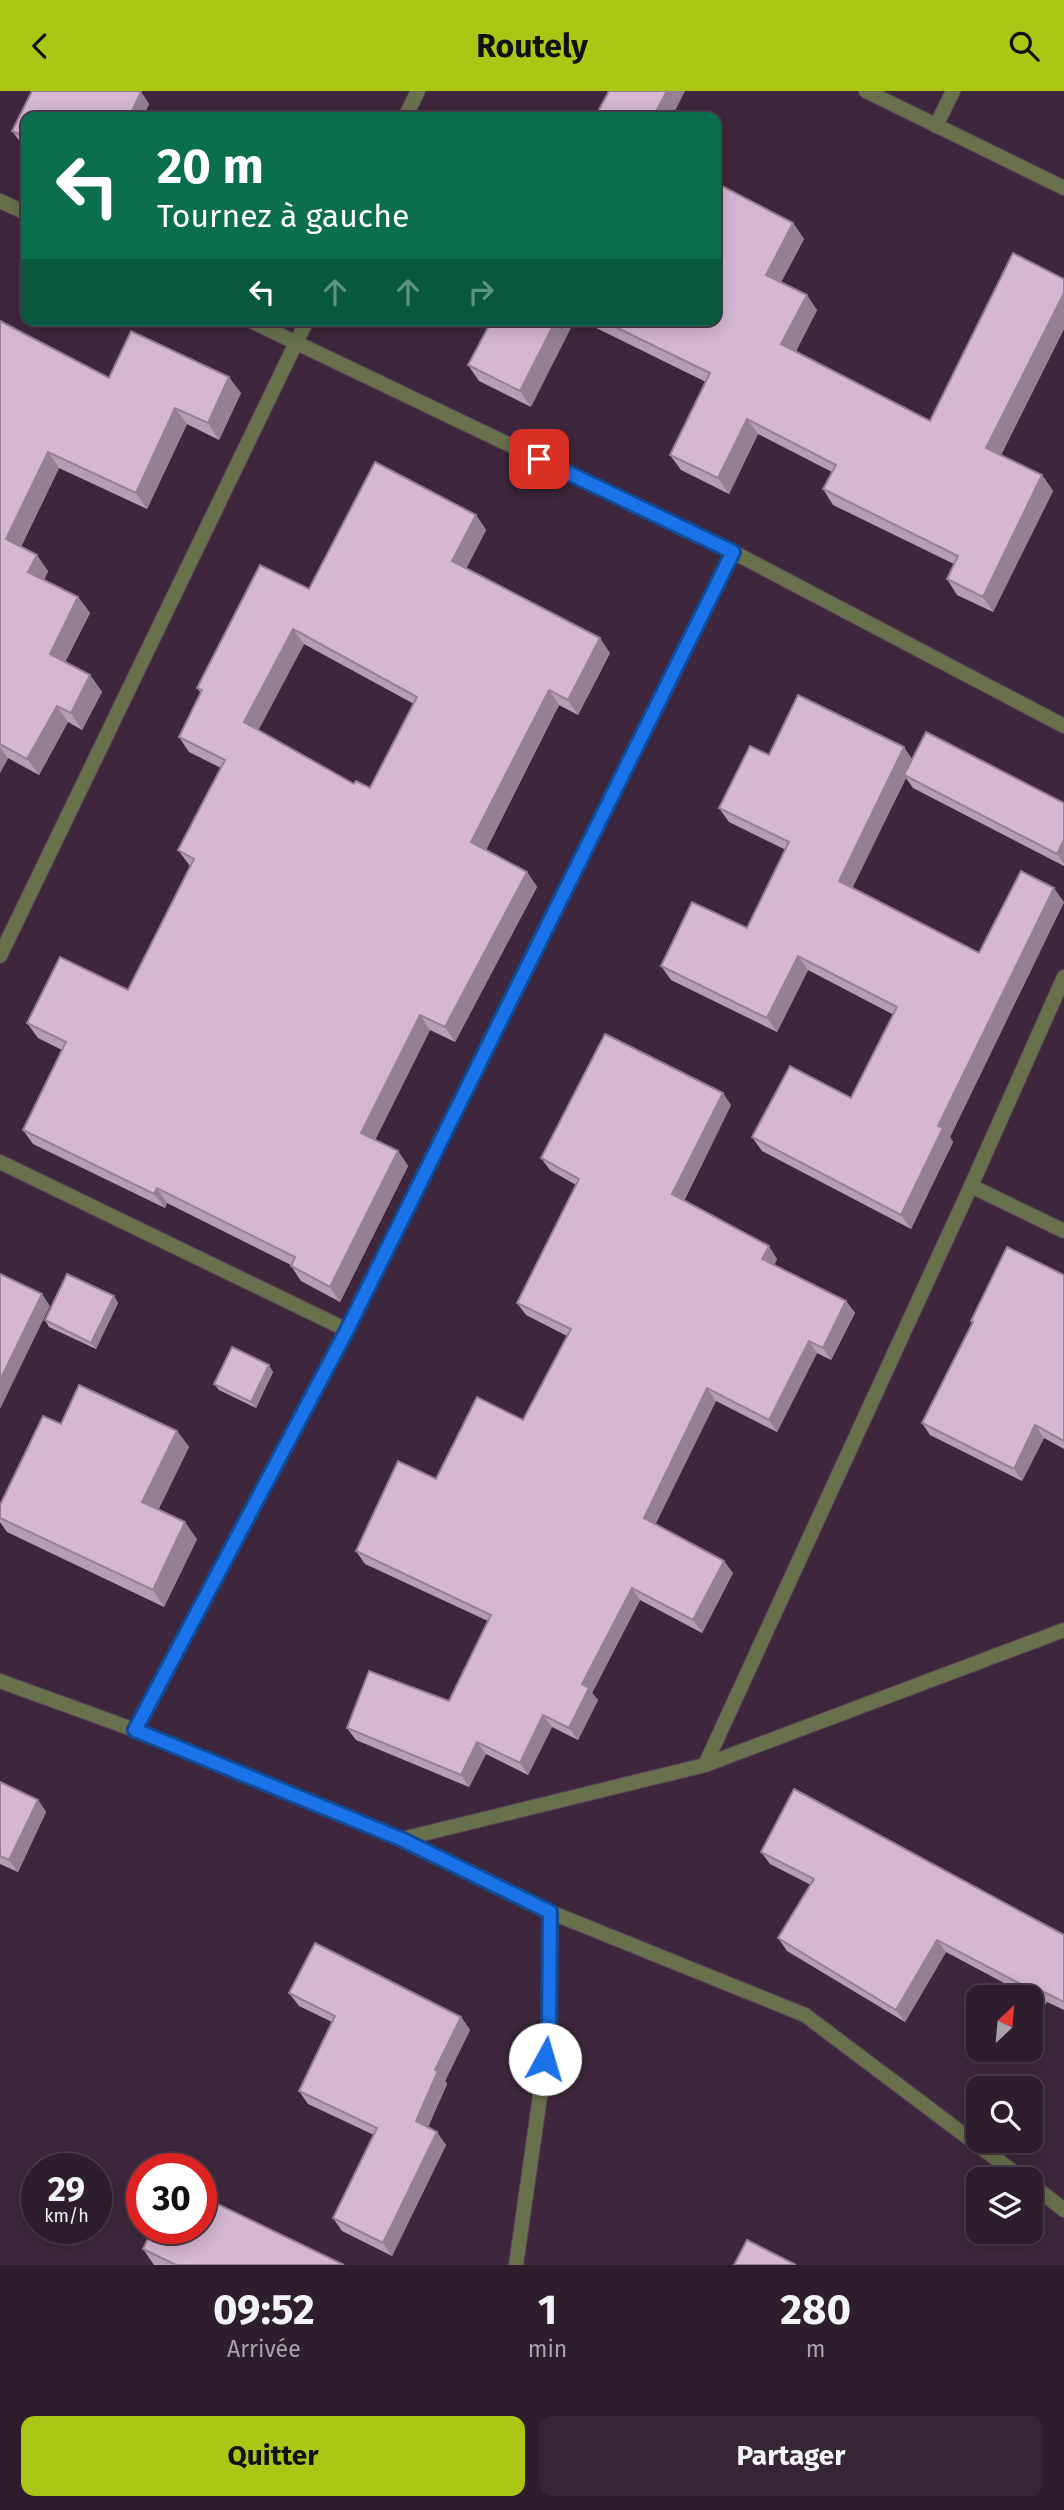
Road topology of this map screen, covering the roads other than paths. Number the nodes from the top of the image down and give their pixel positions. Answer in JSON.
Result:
{"nodes":[{"id":1,"x":418,"y":91,"type":"edge"},
{"id":2,"x":866,"y":91,"type":"edge"},
{"id":3,"x":953,"y":91,"type":"edge"},
{"id":4,"x":408,"y":112,"type":"edge"},
{"id":5,"x":936,"y":126,"type":"junction"},
{"id":6,"x":1064,"y":188,"type":"edge"},
{"id":7,"x":0,"y":201,"type":"edge"},
{"id":8,"x":21,"y":211,"type":"edge"},
{"id":9,"x":261,"y":326,"type":"edge"},
{"id":10,"x":304,"y":326,"type":"edge"},
{"id":11,"x":296,"y":343,"type":"junction"},
{"id":12,"x":733,"y":552,"type":"junction"},
{"id":13,"x":1064,"y":726,"type":"edge"},
{"id":14,"x":0,"y":956,"type":"edge"},
{"id":15,"x":1064,"y":977,"type":"edge"},
{"id":16,"x":0,"y":1162,"type":"edge"},
{"id":17,"x":971,"y":1186,"type":"junction"},
{"id":18,"x":1064,"y":1231,"type":"edge"},
{"id":19,"x":347,"y":1330,"type":"junction"},
{"id":20,"x":1064,"y":1630,"type":"edge"},
{"id":21,"x":0,"y":1681,"type":"edge"},
{"id":22,"x":135,"y":1730,"type":"junction"},
{"id":23,"x":705,"y":1765,"type":"junction"},
{"id":24,"x":401,"y":1839,"type":"junction"},
{"id":25,"x":550,"y":1912,"type":"junction"},
{"id":26,"x":1007,"y":2167,"type":"edge"},
{"id":27,"x":1043,"y":2194,"type":"edge"},
{"id":28,"x":1064,"y":2210,"type":"edge"},
{"id":29,"x":516,"y":2265,"type":"edge"}],
"edges":[{"from":1,"to":4,"type":"street"},
{"from":2,"to":5,"type":"street"},
{"from":3,"to":5,"type":"street"},
{"from":5,"to":6,"type":"street"},
{"from":7,"to":8,"type":"street"},
{"from":9,"to":11,"type":"street"},
{"from":10,"to":11,"type":"street"},
{"from":11,"to":12,"type":"street"},
{"from":11,"to":14,"type":"street"},
{"from":12,"to":13,"type":"street"},
{"from":12,"to":19,"type":"street"},
{"from":15,"to":17,"type":"street"},
{"from":16,"to":19,"type":"street"},
{"from":17,"to":18,"type":"street"},
{"from":17,"to":23,"type":"street"},
{"from":19,"to":22,"type":"street"},
{"from":20,"to":23,"type":"street"},
{"from":21,"to":22,"type":"street"},
{"from":22,"to":24,"type":"street"},
{"from":23,"to":24,"type":"street"},
{"from":24,"to":25,"type":"street"},
{"from":25,"to":26,"type":"street"},
{"from":25,"to":29,"type":"street"},
{"from":27,"to":28,"type":"street"}]}
